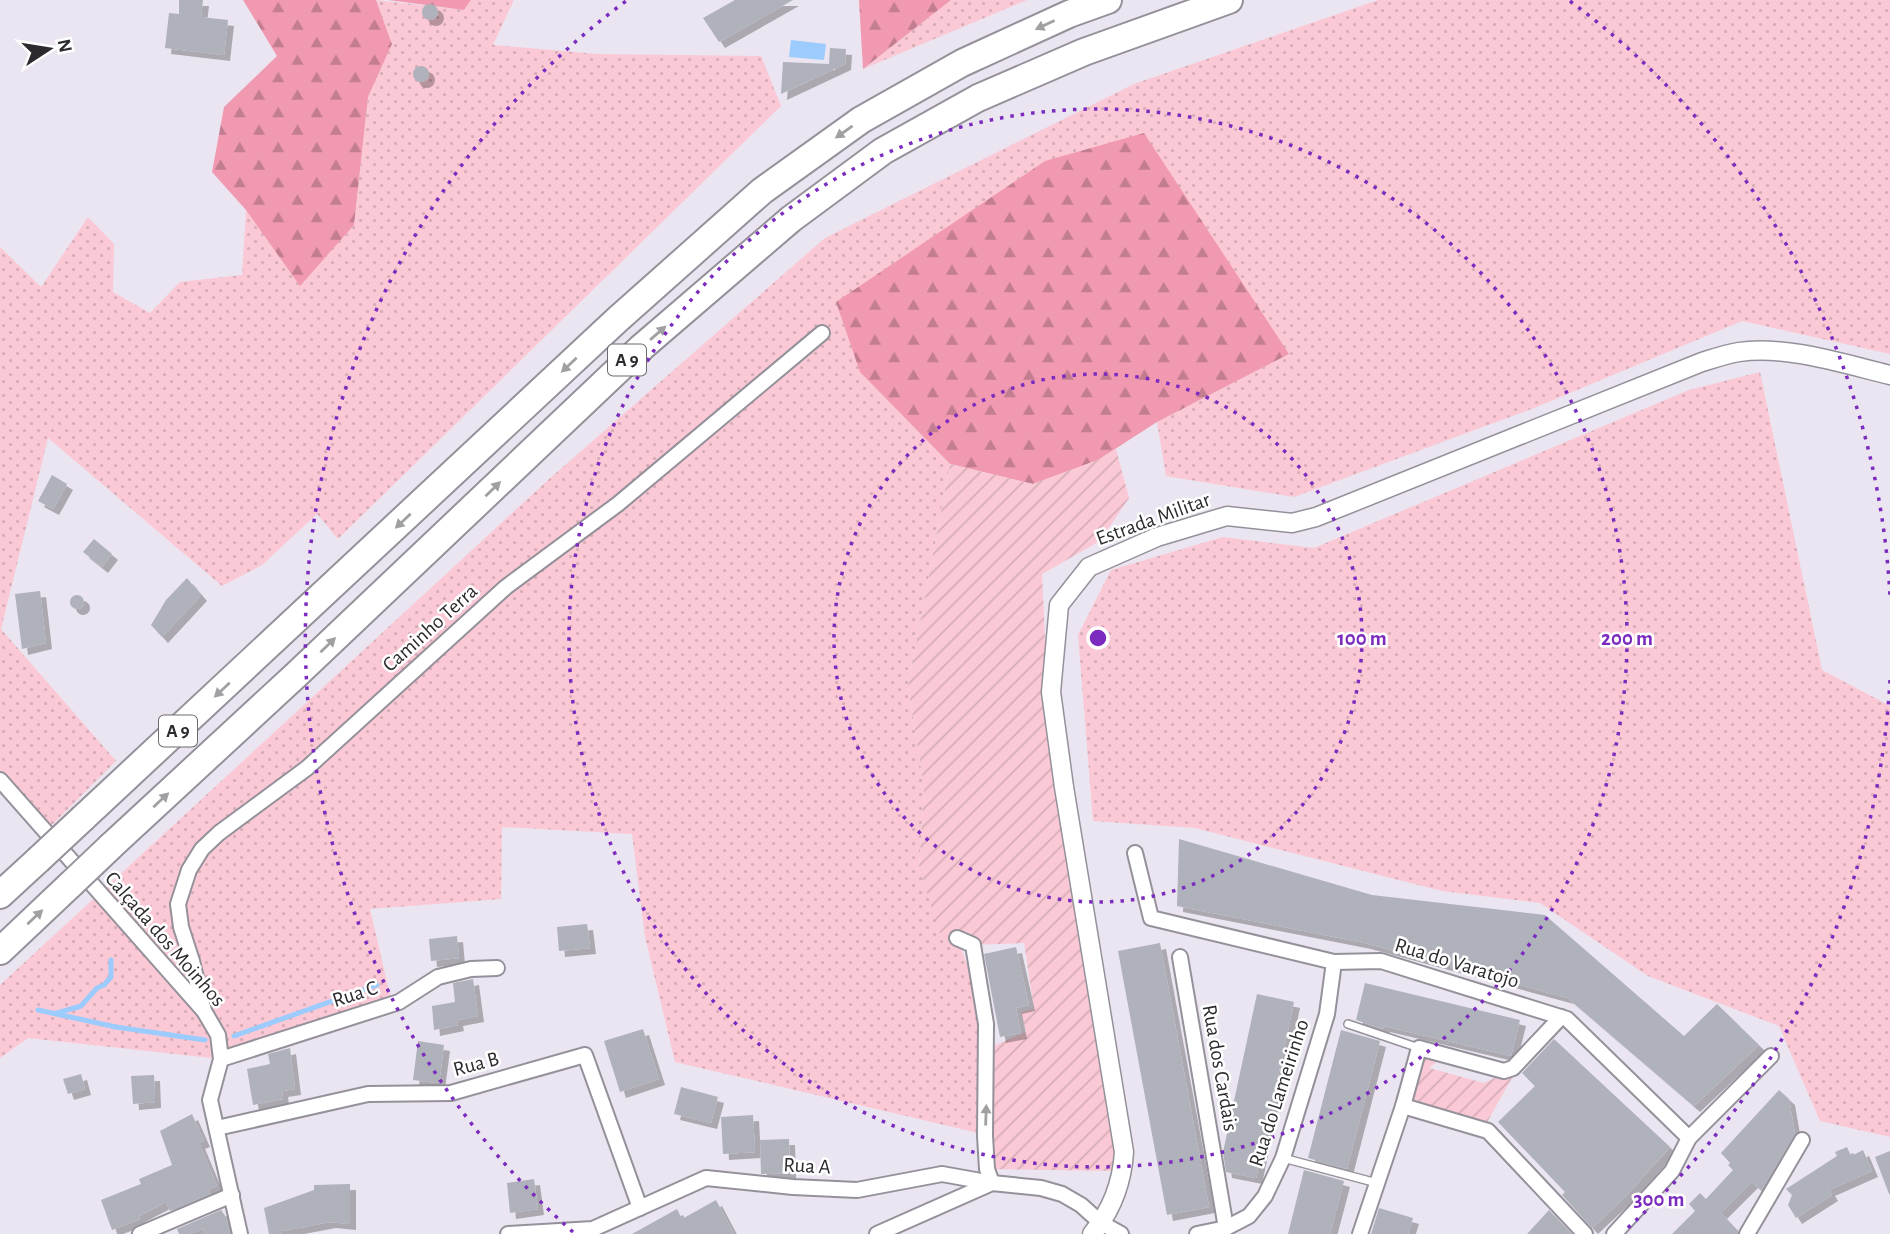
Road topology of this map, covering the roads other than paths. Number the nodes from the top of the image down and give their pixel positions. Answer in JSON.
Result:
{"nodes":[{"id":1,"x":1108,"y":0,"type":"edge"},
{"id":2,"x":1229,"y":0,"type":"edge"},
{"id":3,"x":822,"y":332,"type":"dead end"},
{"id":4,"x":1890,"y":375,"type":"edge"},
{"id":5,"x":0,"y":780,"type":"edge"},
{"id":6,"x":1135,"y":853,"type":"dead end"},
{"id":7,"x":0,"y":895,"type":"edge"},
{"id":8,"x":957,"y":938,"type":"dead end"},
{"id":9,"x":0,"y":951,"type":"edge"},
{"id":10,"x":1180,"y":957,"type":"dead end"},
{"id":11,"x":1334,"y":962,"type":"junction"},
{"id":12,"x":497,"y":968,"type":"dead end"},
{"id":13,"x":204,"y":1011,"type":"junction"},
{"id":14,"x":1561,"y":1017,"type":"junction"},
{"id":15,"x":1348,"y":1024,"type":"dead end"},
{"id":16,"x":1419,"y":1048,"type":"junction"},
{"id":17,"x":1771,"y":1056,"type":"dead end"},
{"id":18,"x":221,"y":1059,"type":"junction"},
{"id":19,"x":1403,"y":1106,"type":"junction"},
{"id":20,"x":217,"y":1128,"type":"junction"},
{"id":21,"x":1689,"y":1138,"type":"junction"},
{"id":22,"x":1802,"y":1140,"type":"dead end"},
{"id":23,"x":1283,"y":1158,"type":"junction"},
{"id":24,"x":992,"y":1183,"type":"junction"},
{"id":25,"x":1377,"y":1183,"type":"junction"},
{"id":26,"x":232,"y":1195,"type":"junction"},
{"id":27,"x":640,"y":1208,"type":"junction"},
{"id":28,"x":1097,"y":1228,"type":"edge"},
{"id":29,"x":1226,"y":1228,"type":"junction"},
{"id":30,"x":139,"y":1234,"type":"edge"},
{"id":31,"x":240,"y":1234,"type":"edge"},
{"id":32,"x":508,"y":1234,"type":"edge"},
{"id":33,"x":877,"y":1234,"type":"edge"},
{"id":34,"x":1121,"y":1234,"type":"edge"},
{"id":35,"x":1197,"y":1234,"type":"edge"},
{"id":36,"x":1360,"y":1234,"type":"edge"},
{"id":37,"x":1586,"y":1234,"type":"edge"},
{"id":38,"x":1614,"y":1234,"type":"edge"},
{"id":39,"x":1747,"y":1234,"type":"edge"}],
"edges":[{"from":1,"to":7,"type":"highway","number":"A 9","one_way":true,"bridge":true},
{"from":9,"to":2,"type":"highway","number":"A 9","one_way":true,"bridge":true},
{"from":3,"to":13,"type":"street","name":"Caminho Terra"},
{"from":4,"to":28,"type":"street","name":"Estrada Militar"},
{"from":5,"to":13,"type":"street","name":"Calçada dos Moinhos"},
{"from":6,"to":11,"type":"street","name":"Rua do Varatojo"},
{"from":24,"to":8,"type":"street","one_way":true},
{"from":10,"to":29,"type":"street","name":"Rua dos Cardais"},
{"from":11,"to":14,"type":"street","name":"Rua do Varatojo"},
{"from":11,"to":23,"type":"street","name":"Rua do Lameirinho"},
{"from":12,"to":18,"type":"street","name":"Rua C"},
{"from":13,"to":18,"type":"street","name":"Calçada dos Moinhos"},
{"from":14,"to":16,"type":"street"},
{"from":14,"to":21,"type":"street","name":"Rua do Varatojo"},
{"from":15,"to":16,"type":"lane"},
{"from":16,"to":19,"type":"street"},
{"from":17,"to":21,"type":"street"},
{"from":18,"to":20,"type":"street","name":"Calçada dos Moinhos"},
{"from":19,"to":25,"type":"street"},
{"from":19,"to":37,"type":"street"},
{"from":20,"to":26,"type":"street","name":"Calçada dos Moinhos"},
{"from":20,"to":27,"type":"street","name":"Rua B"},
{"from":21,"to":38,"type":"street"},
{"from":22,"to":39,"type":"street"},
{"from":23,"to":25,"type":"lane"},
{"from":23,"to":29,"type":"street","name":"Rua do Lameirinho"},
{"from":24,"to":27,"type":"street","name":"Rua A"},
{"from":24,"to":28,"type":"street","name":"Rua A"},
{"from":24,"to":33,"type":"street"},
{"from":25,"to":36,"type":"street"},
{"from":26,"to":30,"type":"street"},
{"from":26,"to":31,"type":"street","name":"Calçada dos Moinhos"},
{"from":27,"to":32,"type":"street","name":"Rua A"},
{"from":28,"to":34,"type":"street","name":"Rua A"},
{"from":29,"to":35,"type":"street","name":"Rua do Lameirinho"}]}
